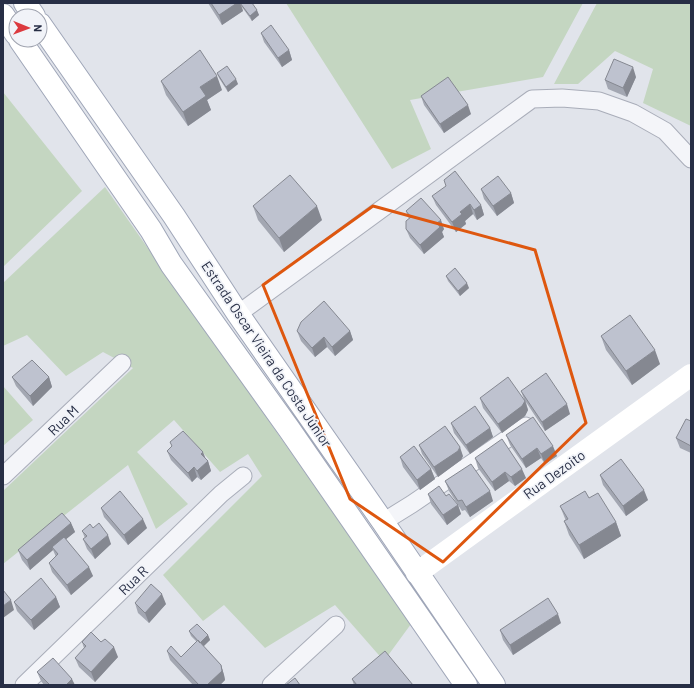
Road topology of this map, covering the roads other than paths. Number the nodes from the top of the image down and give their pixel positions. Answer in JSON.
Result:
{"nodes":[{"id":1,"x":48,"y":35,"type":"edge"},
{"id":2,"x":26,"y":48,"type":"edge"},
{"id":3,"x":691,"y":159,"type":"edge"},
{"id":4,"x":238,"y":314,"type":"junction"},
{"id":5,"x":122,"y":363,"type":"dead end"},
{"id":6,"x":691,"y":374,"type":"edge"},
{"id":7,"x":527,"y":425,"type":"edge"},
{"id":8,"x":3,"y":476,"type":"edge"},
{"id":9,"x":243,"y":476,"type":"dead end"},
{"id":10,"x":383,"y":522,"type":"junction"},
{"id":11,"x":418,"y":574,"type":"junction"},
{"id":12,"x":336,"y":625,"type":"dead end"},
{"id":13,"x":24,"y":685,"type":"edge"},
{"id":14,"x":271,"y":685,"type":"edge"},
{"id":15,"x":466,"y":685,"type":"edge"},
{"id":16,"x":494,"y":685,"type":"edge"}],
"edges":[{"from":1,"to":4,"type":"main road","name":"Estrada Oscar Vieira da Costa Júnior"},
{"from":2,"to":15,"type":"main road","name":"Estrada Oscar Vieira da Costa Júnior"},
{"from":3,"to":4,"type":"street"},
{"from":4,"to":10,"type":"main road","name":"Estrada Oscar Vieira da Costa Júnior"},
{"from":5,"to":8,"type":"street","name":"Rua M"},
{"from":6,"to":11,"type":"main road","name":"Rua Dezoito"},
{"from":7,"to":10,"type":"street"},
{"from":9,"to":13,"type":"street","name":"Rua R"},
{"from":10,"to":11,"type":"main road","name":"Estrada Oscar Vieira da Costa Júnior"},
{"from":11,"to":16,"type":"main road","name":"Estrada Oscar Vieira da Costa Júnior"},
{"from":12,"to":14,"type":"street"}]}
